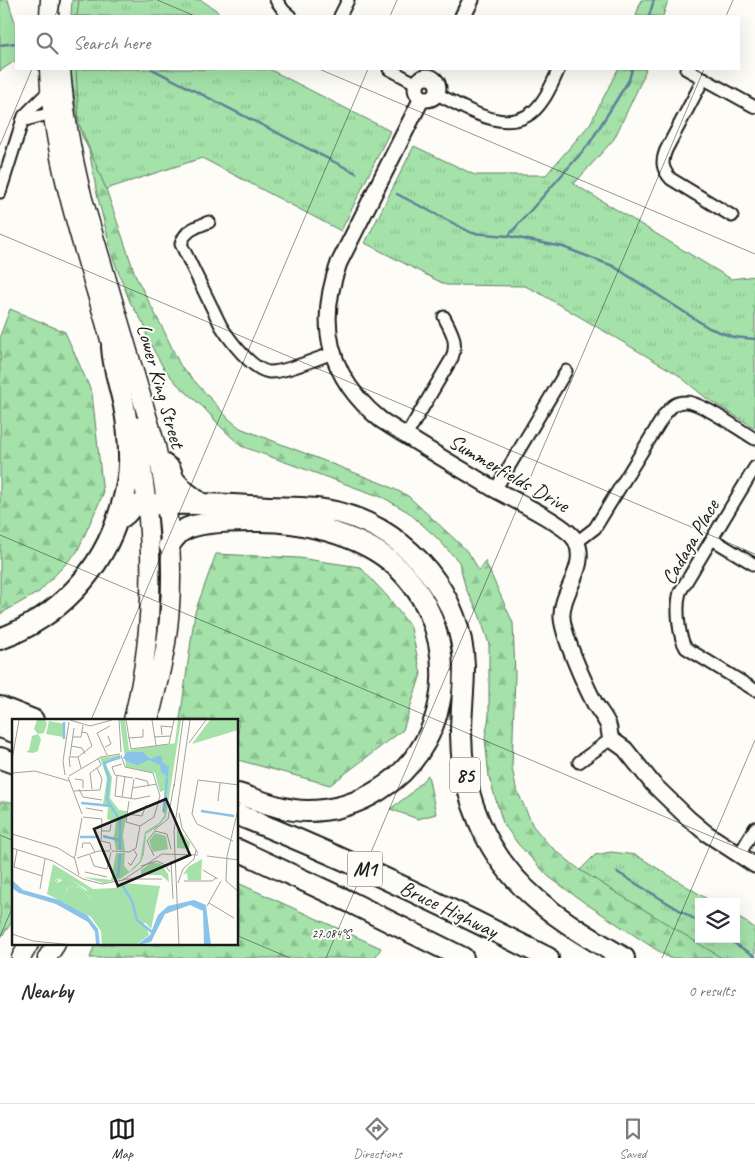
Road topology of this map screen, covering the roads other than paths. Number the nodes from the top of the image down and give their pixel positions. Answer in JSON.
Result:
{"nodes":[{"id":1,"x":50,"y":0,"type":"edge"},
{"id":2,"x":61,"y":0,"type":"edge"},
{"id":3,"x":276,"y":0,"type":"edge"},
{"id":4,"x":348,"y":0,"type":"edge"},
{"id":5,"x":471,"y":0,"type":"edge"},
{"id":6,"x":49,"y":15,"type":"edge"},
{"id":7,"x":60,"y":15,"type":"edge"},
{"id":8,"x":289,"y":15,"type":"edge"},
{"id":9,"x":340,"y":15,"type":"edge"},
{"id":10,"x":464,"y":15,"type":"edge"},
{"id":11,"x":49,"y":70,"type":"edge"},
{"id":12,"x":61,"y":70,"type":"edge"},
{"id":13,"x":390,"y":70,"type":"edge"},
{"id":14,"x":558,"y":70,"type":"edge"},
{"id":15,"x":688,"y":70,"type":"edge"},
{"id":16,"x":435,"y":74,"type":"edge"},
{"id":17,"x":704,"y":78,"type":"junction"},
{"id":18,"x":419,"y":91,"type":"junction"},
{"id":19,"x":56,"y":92,"type":"junction"},
{"id":20,"x":437,"y":94,"type":"junction"},
{"id":21,"x":755,"y":107,"type":"edge"},
{"id":22,"x":52,"y":112,"type":"junction"},
{"id":23,"x":22,"y":121,"type":"junction"},
{"id":24,"x":0,"y":192,"type":"edge"},
{"id":25,"x":732,"y":216,"type":"dead end"},
{"id":26,"x":209,"y":222,"type":"dead end"},
{"id":27,"x":444,"y":318,"type":"dead end"},
{"id":28,"x":112,"y":347,"type":"junction"},
{"id":29,"x":333,"y":353,"type":"junction"},
{"id":30,"x":566,"y":371,"type":"dead end"},
{"id":31,"x":406,"y":436,"type":"junction"},
{"id":32,"x":755,"y":439,"type":"edge"},
{"id":33,"x":159,"y":461,"type":"junction"},
{"id":34,"x":755,"y":467,"type":"edge"},
{"id":35,"x":495,"y":490,"type":"junction"},
{"id":36,"x":200,"y":503,"type":"junction"},
{"id":37,"x":156,"y":504,"type":"junction"},
{"id":38,"x":118,"y":520,"type":"junction"},
{"id":39,"x":712,"y":540,"type":"junction"},
{"id":40,"x":577,"y":542,"type":"junction"},
{"id":41,"x":169,"y":545,"type":"junction"},
{"id":42,"x":755,"y":565,"type":"edge"},
{"id":43,"x":0,"y":639,"type":"edge"},
{"id":44,"x":755,"y":690,"type":"edge"},
{"id":45,"x":0,"y":707,"type":"edge"},
{"id":46,"x":30,"y":719,"type":"edge"},
{"id":47,"x":133,"y":719,"type":"edge"},
{"id":48,"x":149,"y":719,"type":"edge"},
{"id":49,"x":0,"y":727,"type":"edge"},
{"id":50,"x":12,"y":731,"type":"edge"},
{"id":51,"x":611,"y":739,"type":"junction"},
{"id":52,"x":0,"y":758,"type":"edge"},
{"id":53,"x":12,"y":762,"type":"edge"},
{"id":54,"x":579,"y":762,"type":"dead end"},
{"id":55,"x":239,"y":794,"type":"edge"},
{"id":56,"x":239,"y":815,"type":"edge"},
{"id":57,"x":755,"y":828,"type":"edge"},
{"id":58,"x":239,"y":850,"type":"edge"},
{"id":59,"x":739,"y":855,"type":"junction"},
{"id":60,"x":755,"y":865,"type":"edge"},
{"id":61,"x":28,"y":946,"type":"edge"},
{"id":62,"x":55,"y":946,"type":"edge"},
{"id":63,"x":21,"y":958,"type":"edge"},
{"id":64,"x":48,"y":958,"type":"edge"},
{"id":65,"x":462,"y":958,"type":"edge"},
{"id":66,"x":548,"y":958,"type":"edge"},
{"id":67,"x":624,"y":958,"type":"edge"}],
"edges":[{"from":1,"to":6,"type":"main road"},
{"from":2,"to":7,"type":"main road"},
{"from":3,"to":8,"type":"street"},
{"from":4,"to":9,"type":"street"},
{"from":5,"to":10,"type":"street"},
{"from":11,"to":19,"type":"main road","name":"Lower King Street"},
{"from":12,"to":19,"type":"main road","name":"Lower King Street"},
{"from":13,"to":18,"type":"street"},
{"from":14,"to":20,"type":"street"},
{"from":15,"to":17,"type":"street"},
{"from":16,"to":18,"type":"street"},
{"from":16,"to":20,"type":"street"},
{"from":17,"to":21,"type":"street"},
{"from":17,"to":25,"type":"street"},
{"from":18,"to":20,"type":"street"},
{"from":18,"to":29,"type":"street","name":"Summerfields Drive"},
{"from":19,"to":22,"type":"main road","name":"Lower King Street"},
{"from":19,"to":23,"type":"street"},
{"from":19,"to":33,"type":"main road","name":"Lower King Street"},
{"from":22,"to":23,"type":"street"},
{"from":22,"to":28,"type":"main road","name":"Lower King Street"},
{"from":23,"to":24,"type":"street"},
{"from":26,"to":29,"type":"street"},
{"from":27,"to":31,"type":"street"},
{"from":28,"to":37,"type":"main road","name":"Lower King Street"},
{"from":28,"to":38,"type":"highway"},
{"from":29,"to":31,"type":"street","name":"Summerfields Drive"},
{"from":30,"to":35,"type":"street"},
{"from":31,"to":35,"type":"street","name":"Summerfields Drive"},
{"from":32,"to":40,"type":"street"},
{"from":33,"to":36,"type":"highway"},
{"from":33,"to":37,"type":"main road","name":"Lower King Street"},
{"from":34,"to":39,"type":"street","name":"Cadaga Place"},
{"from":35,"to":40,"type":"street","name":"Summerfields Drive"},
{"from":36,"to":37,"type":"highway","number":"85"},
{"from":36,"to":67,"type":"highway","number":"85"},
{"from":37,"to":38,"type":"highway"},
{"from":37,"to":41,"type":"main road","name":"Lower King Street"},
{"from":37,"to":47,"type":"main road","name":"Lower King Street"},
{"from":38,"to":43,"type":"highway"},
{"from":39,"to":42,"type":"street"},
{"from":39,"to":44,"type":"street","name":"Cadaga Place"},
{"from":40,"to":51,"type":"street","name":"Summerfields Drive"},
{"from":41,"to":48,"type":"main road","name":"Lower King Street"},
{"from":41,"to":55,"type":"highway"},
{"from":45,"to":46,"type":"highway"},
{"from":49,"to":50,"type":"highway"},
{"from":51,"to":54,"type":"street"},
{"from":51,"to":59,"type":"street"},
{"from":52,"to":53,"type":"highway"},
{"from":56,"to":66,"type":"highway","name":"Bruce Highway","number":"M1"},
{"from":57,"to":59,"type":"street"},
{"from":58,"to":65,"type":"highway","name":"Bruce Highway","number":"M1"},
{"from":59,"to":60,"type":"street"},
{"from":61,"to":63,"type":"main road"},
{"from":62,"to":64,"type":"main road"}]}
